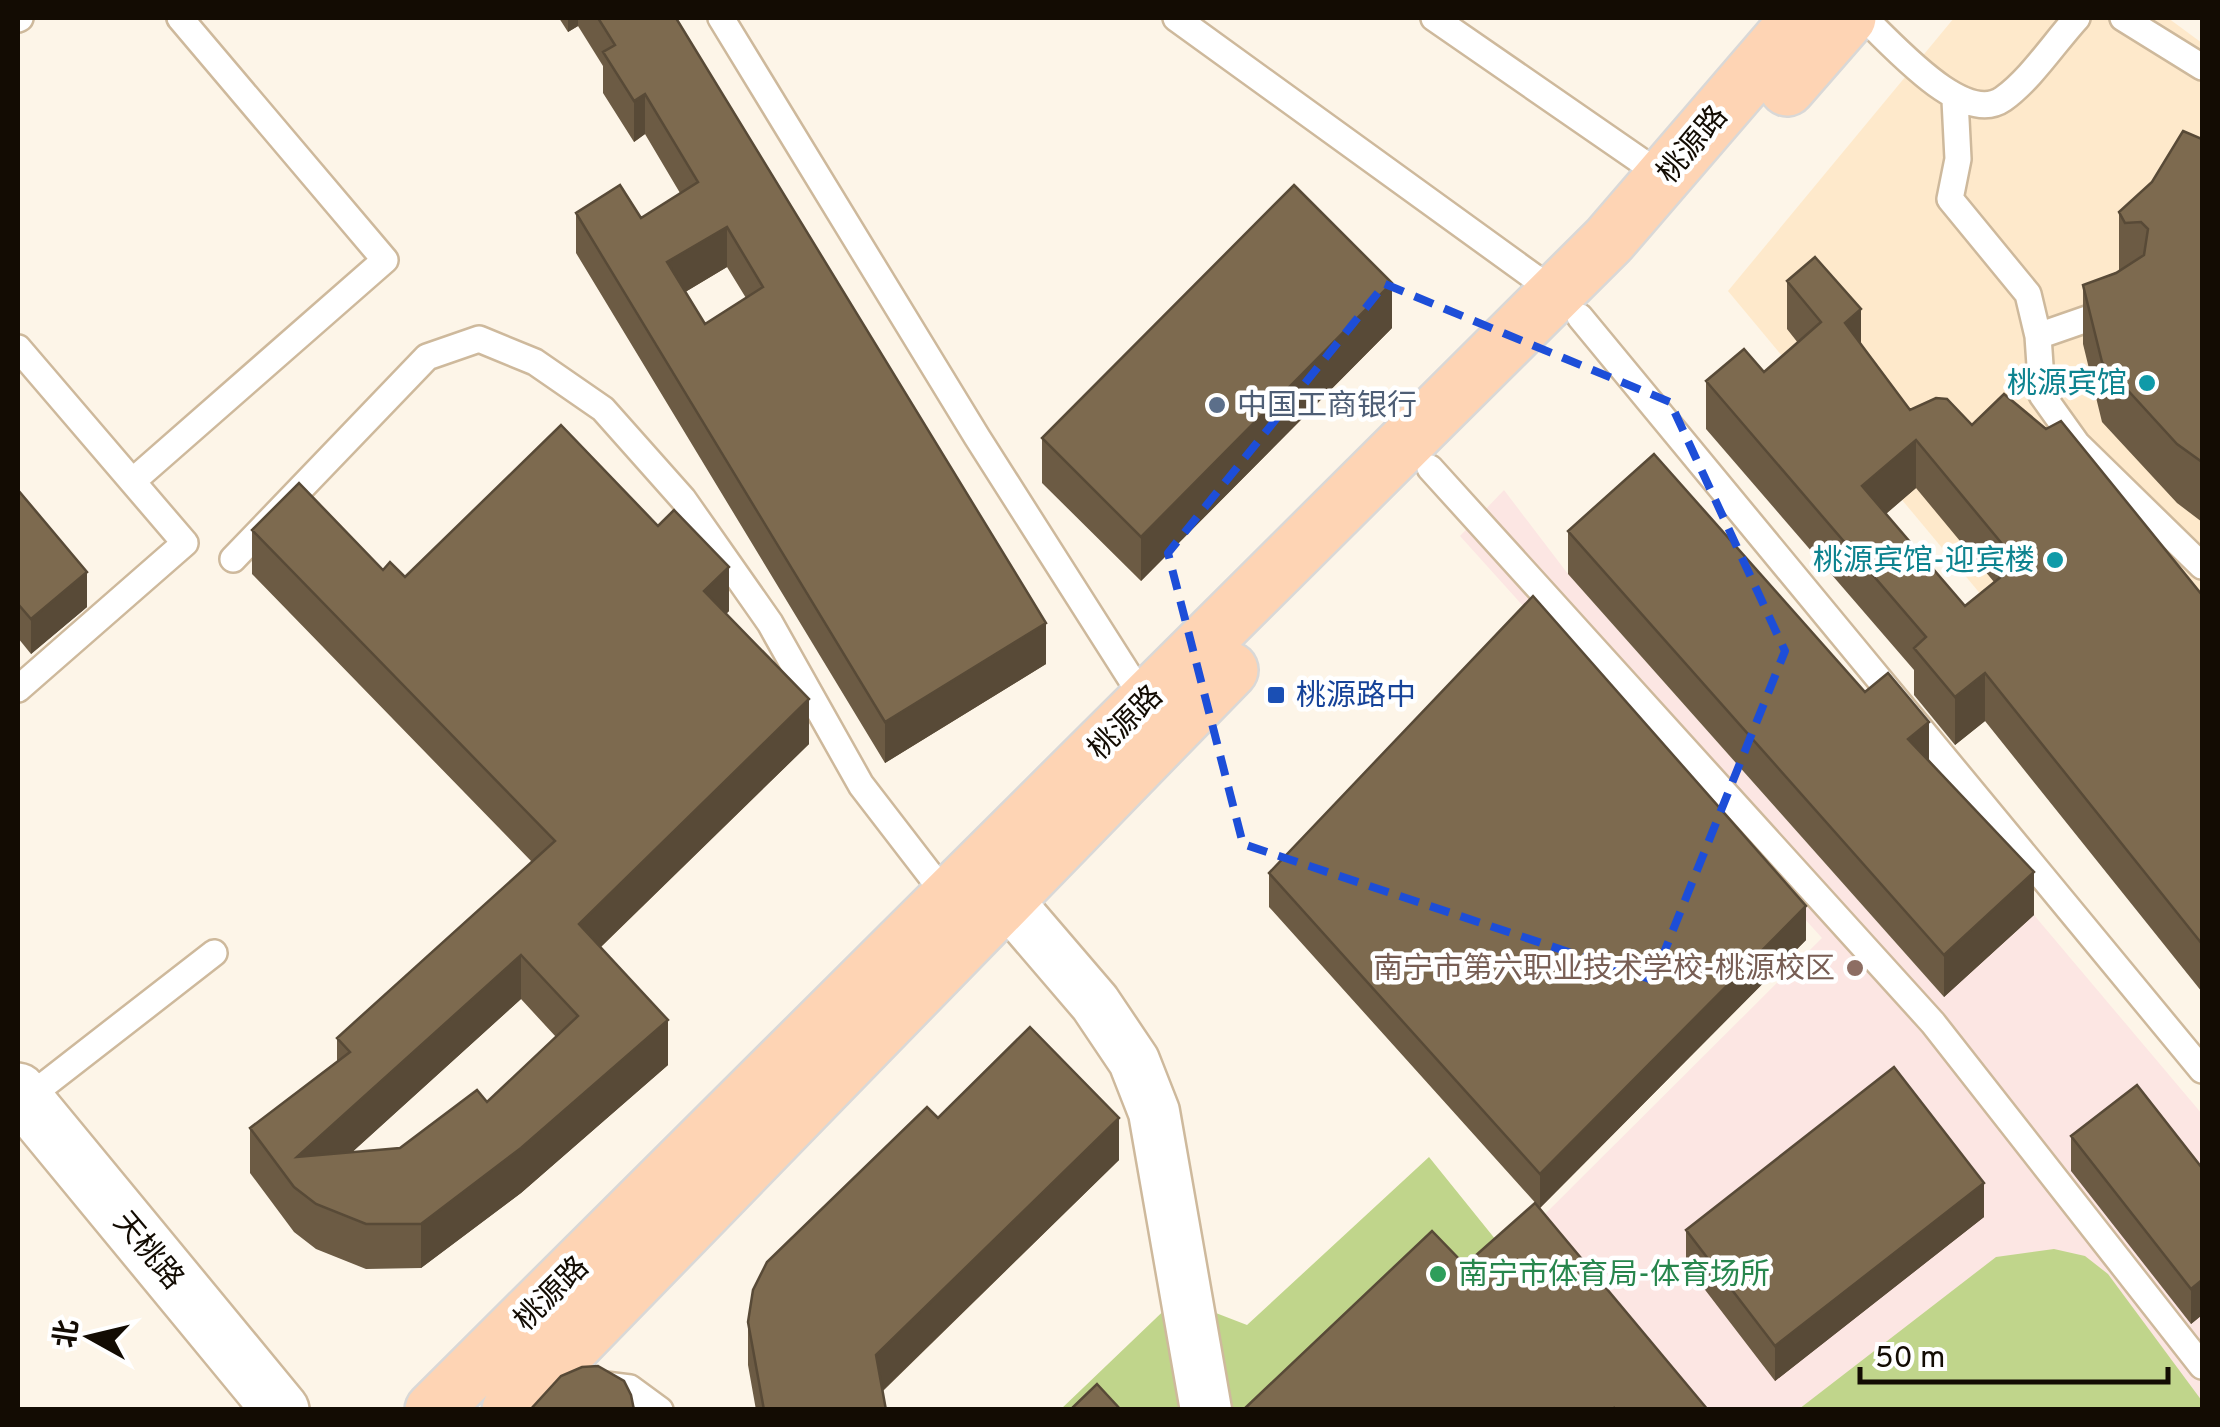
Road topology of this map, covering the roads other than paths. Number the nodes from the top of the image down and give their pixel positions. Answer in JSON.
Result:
{"nodes":[{"id":1,"x":180,"y":18,"type":"edge"},
{"id":2,"x":721,"y":18,"type":"edge"},
{"id":3,"x":1176,"y":18,"type":"edge"},
{"id":4,"x":1434,"y":18,"type":"edge"},
{"id":5,"x":1800,"y":18,"type":"edge"},
{"id":6,"x":1848,"y":18,"type":"edge"},
{"id":7,"x":1864,"y":18,"type":"edge"},
{"id":8,"x":2077,"y":18,"type":"edge"},
{"id":9,"x":2123,"y":18,"type":"edge"},
{"id":10,"x":2202,"y":68,"type":"edge"},
{"id":11,"x":1955,"y":100,"type":"junction"},
{"id":12,"x":1664,"y":177,"type":"junction"},
{"id":13,"x":2134,"y":297,"type":"edge"},
{"id":14,"x":1568,"y":305,"type":"junction"},
{"id":15,"x":2038,"y":336,"type":"junction"},
{"id":16,"x":18,"y":348,"type":"edge"},
{"id":17,"x":1430,"y":468,"type":"junction"},
{"id":18,"x":134,"y":480,"type":"junction"},
{"id":19,"x":233,"y":559,"type":"dead end"},
{"id":20,"x":2202,"y":566,"type":"edge"},
{"id":21,"x":18,"y":689,"type":"edge"},
{"id":22,"x":1146,"y":701,"type":"junction"},
{"id":23,"x":948,"y":898,"type":"junction"},
{"id":24,"x":1005,"y":898,"type":"junction"},
{"id":25,"x":214,"y":953,"type":"dead end"},
{"id":26,"x":2202,"y":1070,"type":"edge"},
{"id":27,"x":21,"y":1095,"type":"edge"},
{"id":28,"x":2202,"y":1366,"type":"edge"},
{"id":29,"x":526,"y":1393,"type":"edge"},
{"id":30,"x":281,"y":1410,"type":"edge"},
{"id":31,"x":433,"y":1410,"type":"edge"},
{"id":32,"x":660,"y":1410,"type":"edge"},
{"id":33,"x":1206,"y":1410,"type":"edge"}],
"edges":[{"from":1,"to":18,"type":"lane"},
{"from":2,"to":22,"type":"lane"},
{"from":3,"to":14,"type":"lane"},
{"from":4,"to":12,"type":"lane"},
{"from":5,"to":12,"type":"main road","name":"桃源路"},
{"from":6,"to":14,"type":"main road","name":"桃源路"},
{"from":7,"to":11,"type":"lane"},
{"from":8,"to":11,"type":"lane"},
{"from":9,"to":10,"type":"lane"},
{"from":11,"to":15,"type":"lane"},
{"from":12,"to":14,"type":"main road","name":"桃源路"},
{"from":13,"to":15,"type":"lane"},
{"from":14,"to":17,"type":"main road","name":"桃源路"},
{"from":14,"to":22,"type":"main road","name":"桃源路"},
{"from":14,"to":26,"type":"lane"},
{"from":15,"to":20,"type":"lane"},
{"from":16,"to":18,"type":"lane"},
{"from":17,"to":24,"type":"main road","name":"桃源路"},
{"from":17,"to":28,"type":"lane"},
{"from":18,"to":21,"type":"lane"},
{"from":19,"to":23,"type":"lane"},
{"from":22,"to":23,"type":"main road","name":"桃源路"},
{"from":23,"to":31,"type":"main road","name":"桃源路"},
{"from":24,"to":29,"type":"main road","name":"桃源路"},
{"from":24,"to":33,"type":"street"},
{"from":25,"to":27,"type":"lane"},
{"from":27,"to":30,"type":"main road","name":"天桃路"},
{"from":29,"to":32,"type":"lane"}]}
